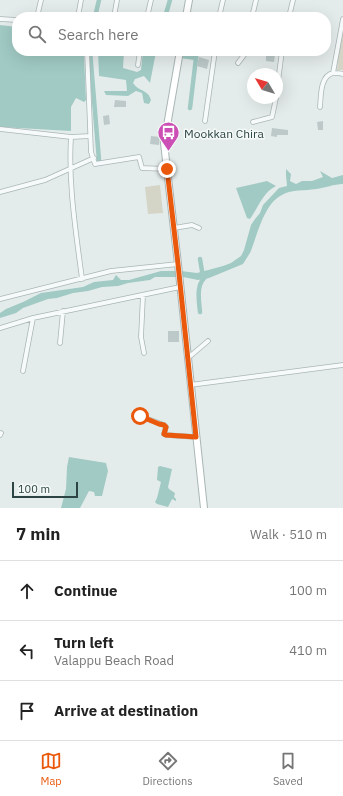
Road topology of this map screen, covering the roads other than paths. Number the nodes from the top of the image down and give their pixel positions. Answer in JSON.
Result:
{"nodes":[{"id":1,"x":41,"y":0,"type":"edge"},
{"id":2,"x":81,"y":0,"type":"edge"},
{"id":3,"x":117,"y":0,"type":"edge"},
{"id":4,"x":151,"y":0,"type":"edge"},
{"id":5,"x":189,"y":0,"type":"edge"},
{"id":6,"x":223,"y":0,"type":"edge"},
{"id":7,"x":256,"y":0,"type":"edge"},
{"id":8,"x":293,"y":0,"type":"edge"},
{"id":9,"x":38,"y":12,"type":"edge"},
{"id":10,"x":79,"y":12,"type":"edge"},
{"id":11,"x":115,"y":12,"type":"edge"},
{"id":12,"x":148,"y":12,"type":"edge"},
{"id":13,"x":187,"y":12,"type":"edge"},
{"id":14,"x":220,"y":12,"type":"edge"},
{"id":15,"x":253,"y":12,"type":"edge"},
{"id":16,"x":290,"y":12,"type":"edge"},
{"id":17,"x":0,"y":19,"type":"edge"},
{"id":18,"x":343,"y":19,"type":"edge"},
{"id":19,"x":12,"y":20,"type":"edge"},
{"id":20,"x":87,"y":56,"type":"edge"},
{"id":21,"x":139,"y":56,"type":"edge"},
{"id":22,"x":179,"y":56,"type":"edge"},
{"id":23,"x":214,"y":56,"type":"edge"},
{"id":24,"x":244,"y":56,"type":"edge"},
{"id":25,"x":281,"y":56,"type":"edge"},
{"id":26,"x":238,"y":63,"type":"dead end"},
{"id":27,"x":138,"y":65,"type":"dead end"},
{"id":28,"x":280,"y":68,"type":"edge"},
{"id":29,"x":333,"y":73,"type":"junction"},
{"id":30,"x":343,"y":74,"type":"edge"},
{"id":31,"x":275,"y":104,"type":"edge"},
{"id":32,"x":320,"y":107,"type":"dead end"},
{"id":33,"x":205,"y":121,"type":"dead end"},
{"id":34,"x":253,"y":122,"type":"dead end"},
{"id":35,"x":0,"y":129,"type":"edge"},
{"id":36,"x":90,"y":136,"type":"junction"},
{"id":37,"x":72,"y":137,"type":"junction"},
{"id":38,"x":94,"y":158,"type":"junction"},
{"id":39,"x":71,"y":168,"type":"junction"},
{"id":40,"x":167,"y":169,"type":"junction"},
{"id":41,"x":0,"y":192,"type":"edge"},
{"id":42,"x":174,"y":228,"type":"junction"},
{"id":43,"x":199,"y":228,"type":"dead end"},
{"id":44,"x":178,"y":267,"type":"junction"},
{"id":45,"x":82,"y":279,"type":"junction"},
{"id":46,"x":180,"y":288,"type":"junction"},
{"id":47,"x":143,"y":295,"type":"junction"},
{"id":48,"x":0,"y":299,"type":"edge"},
{"id":49,"x":63,"y":311,"type":"junction"},
{"id":50,"x":33,"y":318,"type":"junction"},
{"id":51,"x":0,"y":328,"type":"edge"},
{"id":52,"x":208,"y":341,"type":"dead end"},
{"id":53,"x":60,"y":343,"type":"dead end"},
{"id":54,"x":144,"y":353,"type":"dead end"},
{"id":55,"x":188,"y":358,"type":"junction"},
{"id":56,"x":343,"y":366,"type":"edge"},
{"id":57,"x":23,"y":371,"type":"dead end"},
{"id":58,"x":190,"y":385,"type":"junction"},
{"id":59,"x":140,"y":416,"type":"dead end"},
{"id":60,"x":196,"y":437,"type":"junction"},
{"id":61,"x":204,"y":508,"type":"edge"}],
"edges":[{"from":1,"to":9,"type":"street"},
{"from":2,"to":10,"type":"street"},
{"from":3,"to":11,"type":"street"},
{"from":4,"to":12,"type":"street"},
{"from":5,"to":13,"type":"main road"},
{"from":6,"to":14,"type":"street"},
{"from":7,"to":15,"type":"street"},
{"from":8,"to":16,"type":"street"},
{"from":17,"to":19,"type":"street"},
{"from":18,"to":29,"type":"street"},
{"from":20,"to":36,"type":"street"},
{"from":21,"to":27,"type":"street"},
{"from":22,"to":40,"type":"main road"},
{"from":23,"to":33,"type":"street"},
{"from":24,"to":26,"type":"street"},
{"from":25,"to":28,"type":"street"},
{"from":29,"to":30,"type":"street"},
{"from":29,"to":32,"type":"street"},
{"from":31,"to":34,"type":"street"},
{"from":35,"to":37,"type":"street"},
{"from":36,"to":37,"type":"street"},
{"from":36,"to":38,"type":"street"},
{"from":37,"to":39,"type":"street"},
{"from":38,"to":39,"type":"street"},
{"from":38,"to":40,"type":"street"},
{"from":39,"to":41,"type":"street"},
{"from":39,"to":45,"type":"street"},
{"from":40,"to":42,"type":"main road"},
{"from":42,"to":43,"type":"street"},
{"from":42,"to":44,"type":"main road"},
{"from":44,"to":45,"type":"street"},
{"from":44,"to":46,"type":"main road"},
{"from":45,"to":48,"type":"street"},
{"from":46,"to":47,"type":"street"},
{"from":46,"to":55,"type":"main road"},
{"from":47,"to":49,"type":"street"},
{"from":47,"to":54,"type":"street"},
{"from":49,"to":50,"type":"street"},
{"from":49,"to":53,"type":"street"},
{"from":50,"to":51,"type":"street"},
{"from":50,"to":57,"type":"street"},
{"from":52,"to":55,"type":"street"},
{"from":55,"to":58,"type":"main road"},
{"from":56,"to":58,"type":"street"},
{"from":58,"to":60,"type":"main road"},
{"from":59,"to":60,"type":"street"},
{"from":60,"to":61,"type":"main road"}]}
